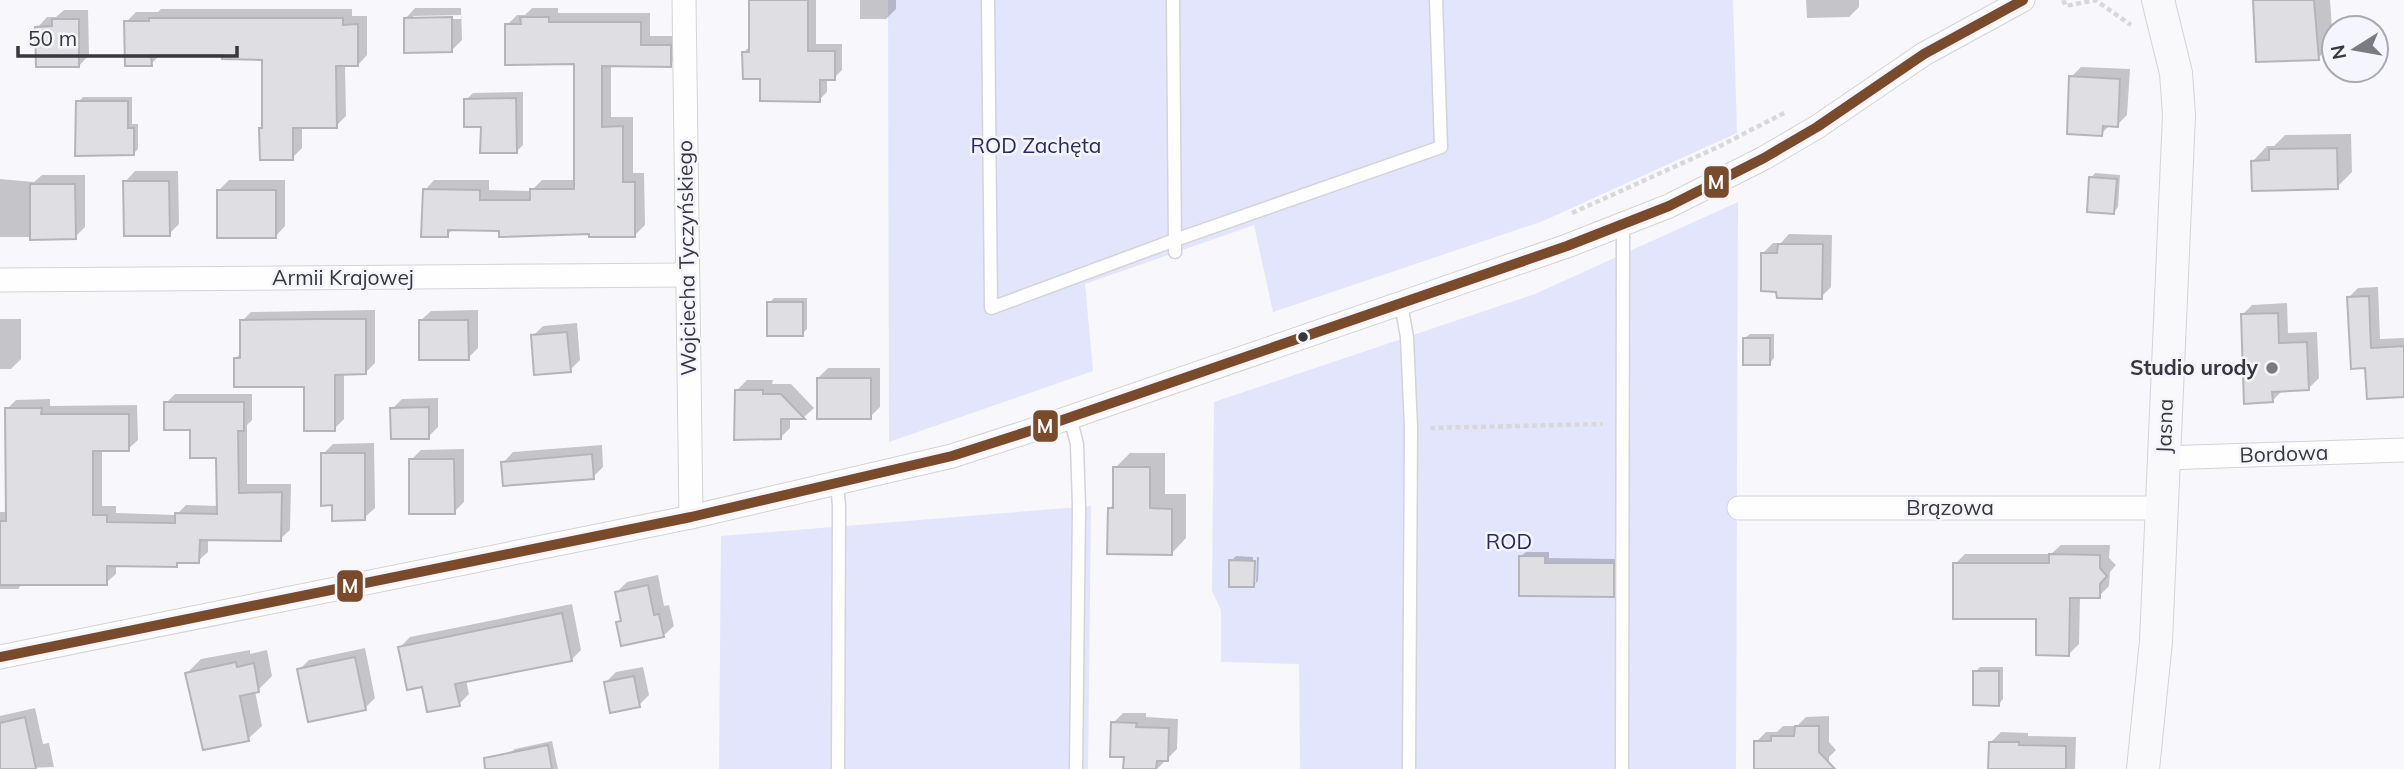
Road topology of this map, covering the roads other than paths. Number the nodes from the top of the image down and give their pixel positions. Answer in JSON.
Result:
{"nodes":[{"id":1,"x":684,"y":0,"type":"edge"},
{"id":2,"x":988,"y":0,"type":"edge"},
{"id":3,"x":1172,"y":0,"type":"edge"},
{"id":4,"x":1436,"y":0,"type":"edge"},
{"id":5,"x":2023,"y":0,"type":"edge"},
{"id":6,"x":2158,"y":0,"type":"edge"},
{"id":7,"x":1623,"y":226,"type":"junction"},
{"id":8,"x":1175,"y":246,"type":"junction"},
{"id":9,"x":687,"y":275,"type":"junction"},
{"id":10,"x":0,"y":280,"type":"edge"},
{"id":11,"x":1401,"y":304,"type":"junction"},
{"id":12,"x":1070,"y":417,"type":"junction"},
{"id":13,"x":2404,"y":450,"type":"edge"},
{"id":14,"x":2164,"y":458,"type":"junction"},
{"id":15,"x":837,"y":483,"type":"junction"},
{"id":16,"x":1739,"y":508,"type":"dead end"},
{"id":17,"x":2162,"y":508,"type":"junction"},
{"id":18,"x":691,"y":517,"type":"junction"},
{"id":19,"x":0,"y":657,"type":"edge"},
{"id":20,"x":838,"y":769,"type":"edge"},
{"id":21,"x":1076,"y":769,"type":"edge"},
{"id":22,"x":1409,"y":769,"type":"edge"},
{"id":23,"x":1622,"y":769,"type":"edge"},
{"id":24,"x":2143,"y":769,"type":"edge"}],
"edges":[{"from":1,"to":9,"type":"street","name":"Wojciecha Tyczyńskiego"},
{"from":2,"to":8,"type":"lane"},
{"from":3,"to":8,"type":"lane"},
{"from":4,"to":8,"type":"lane"},
{"from":5,"to":7,"type":"street"},
{"from":6,"to":14,"type":"street","name":"Jasna"},
{"from":7,"to":11,"type":"street"},
{"from":7,"to":23,"type":"lane"},
{"from":9,"to":10,"type":"street","name":"Armii Krajowej"},
{"from":9,"to":18,"type":"street","name":"Wojciecha Tyczyńskiego"},
{"from":11,"to":12,"type":"street"},
{"from":11,"to":22,"type":"lane"},
{"from":12,"to":15,"type":"street"},
{"from":12,"to":21,"type":"lane"},
{"from":13,"to":14,"type":"street","name":"Bordowa"},
{"from":14,"to":17,"type":"street","name":"Jasna"},
{"from":15,"to":18,"type":"street"},
{"from":15,"to":20,"type":"lane"},
{"from":16,"to":17,"type":"street","name":"Brązowa"},
{"from":17,"to":24,"type":"street","name":"Jasna"},
{"from":18,"to":19,"type":"street"}]}
